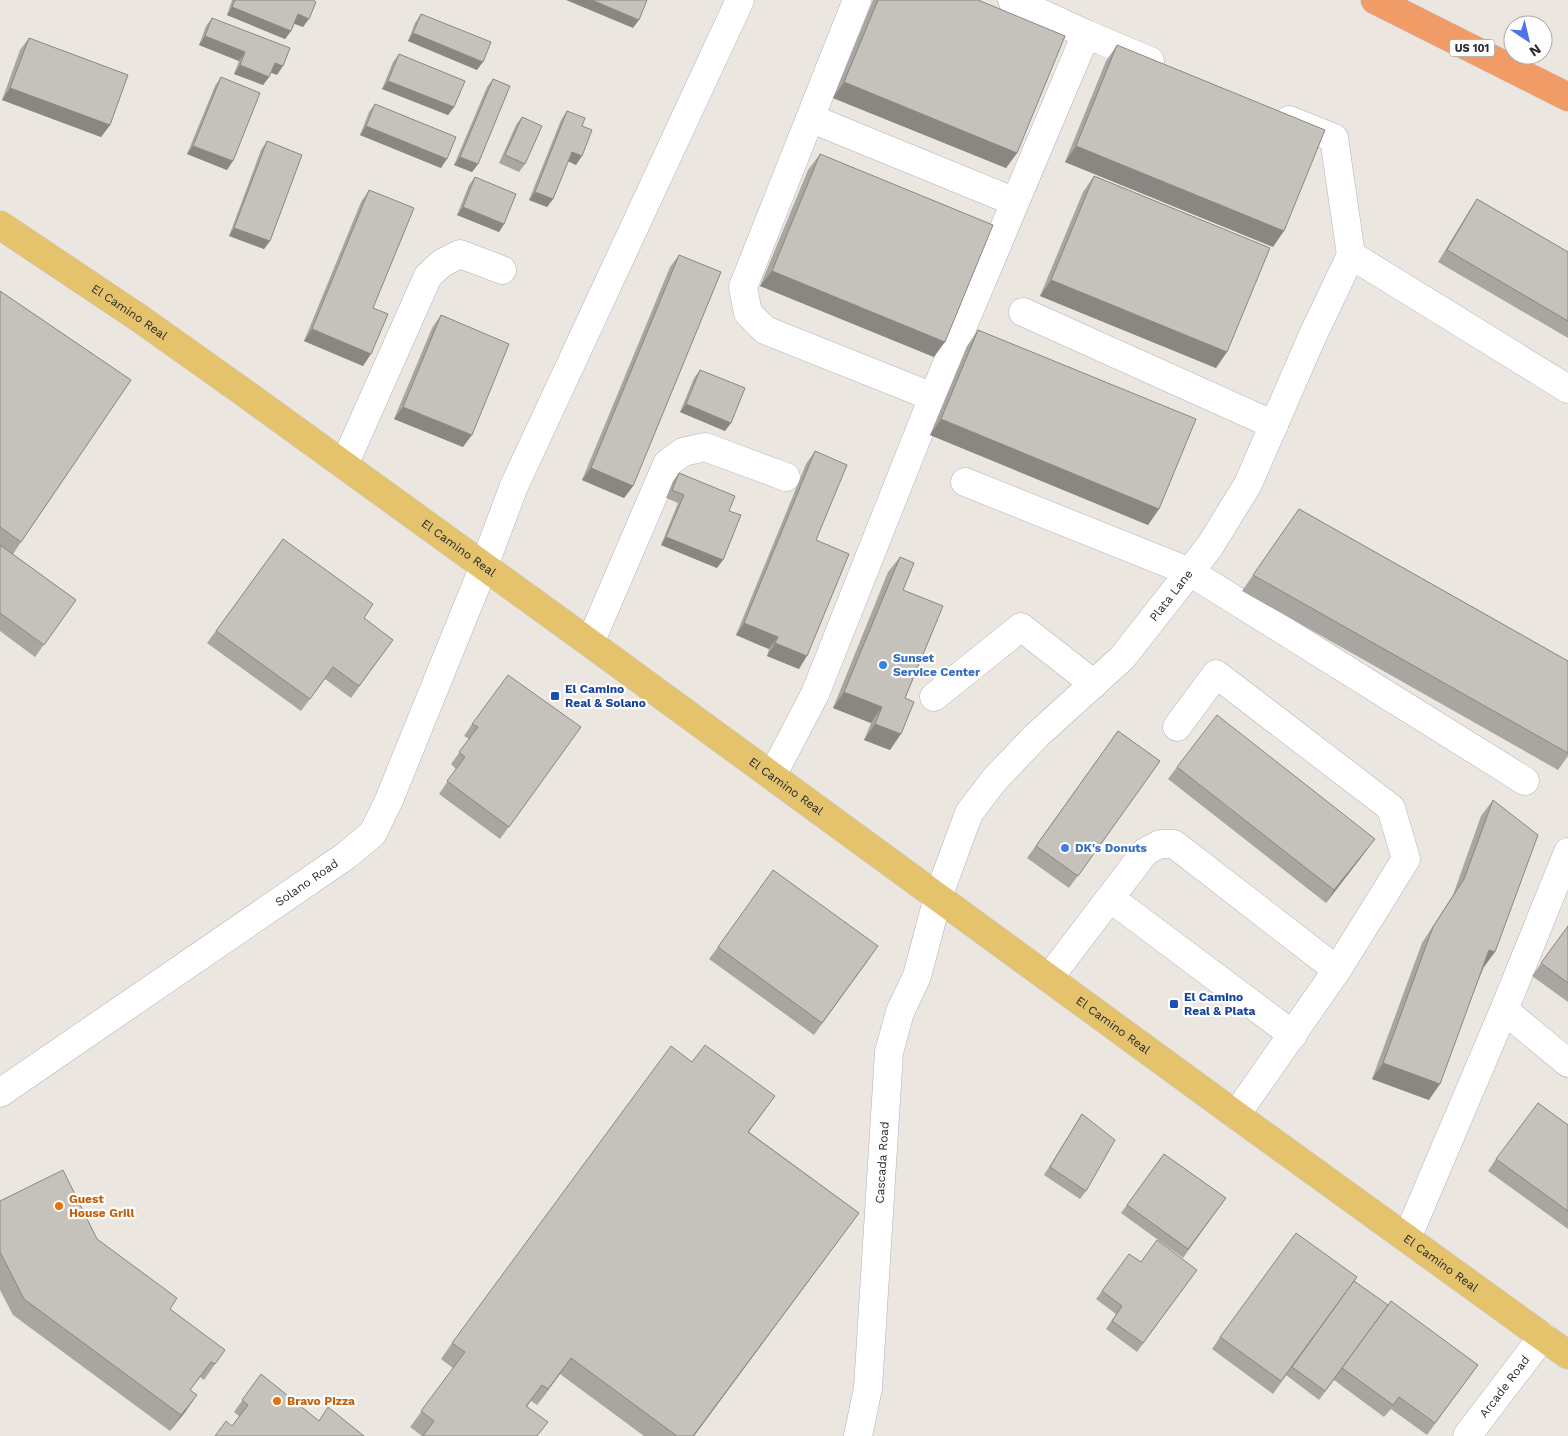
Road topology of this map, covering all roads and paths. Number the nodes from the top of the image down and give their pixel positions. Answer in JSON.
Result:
{"nodes":[{"id":1,"x":740,"y":0,"type":"edge"},
{"id":2,"x":857,"y":0,"type":"edge"},
{"id":3,"x":1012,"y":0,"type":"edge"},
{"id":4,"x":1375,"y":0,"type":"edge"},
{"id":5,"x":1086,"y":34,"type":"junction"},
{"id":6,"x":1169,"y":69,"type":"edge"},
{"id":7,"x":1568,"y":97,"type":"edge"},
{"id":8,"x":1270,"y":111,"type":"edge"},
{"id":9,"x":810,"y":118,"type":"junction"},
{"id":10,"x":1015,"y":202,"type":"junction"},
{"id":11,"x":0,"y":225,"type":"edge"},
{"id":12,"x":1351,"y":255,"type":"junction"},
{"id":13,"x":502,"y":270,"type":"dead end"},
{"id":14,"x":1023,"y":312,"type":"dead end"},
{"id":15,"x":1568,"y":388,"type":"edge"},
{"id":16,"x":933,"y":398,"type":"junction"},
{"id":17,"x":1274,"y":425,"type":"junction"},
{"id":18,"x":344,"y":465,"type":"junction"},
{"id":19,"x":786,"y":476,"type":"dead end"},
{"id":20,"x":965,"y":482,"type":"dead end"},
{"id":21,"x":484,"y":566,"type":"junction"},
{"id":22,"x":1190,"y":572,"type":"junction"},
{"id":23,"x":590,"y":643,"type":"junction"},
{"id":24,"x":1094,"y":684,"type":"junction"},
{"id":25,"x":934,"y":697,"type":"dead end"},
{"id":26,"x":1177,"y":727,"type":"dead end"},
{"id":27,"x":772,"y":776,"type":"junction"},
{"id":28,"x":1525,"y":780,"type":"dead end"},
{"id":29,"x":1568,"y":852,"type":"edge"},
{"id":30,"x":1562,"y":887,"type":"edge"},
{"id":31,"x":938,"y":897,"type":"junction"},
{"id":32,"x":1110,"y":898,"type":"junction"},
{"id":33,"x":1337,"y":970,"type":"junction"},
{"id":34,"x":1049,"y":978,"type":"junction"},
{"id":35,"x":1504,"y":1010,"type":"junction"},
{"id":36,"x":1293,"y":1035,"type":"junction"},
{"id":37,"x":1568,"y":1063,"type":"edge"},
{"id":38,"x":0,"y":1093,"type":"edge"},
{"id":39,"x":1236,"y":1115,"type":"junction"},
{"id":40,"x":1407,"y":1238,"type":"junction"},
{"id":41,"x":1543,"y":1336,"type":"junction"},
{"id":42,"x":1568,"y":1355,"type":"edge"},
{"id":43,"x":858,"y":1436,"type":"edge"},
{"id":44,"x":1467,"y":1436,"type":"edge"}],
"edges":[{"from":1,"to":21,"type":"street","name":"Solano Road"},
{"from":2,"to":9,"type":"street"},
{"from":3,"to":5,"type":"street"},
{"from":4,"to":7,"type":"highway","number":"US 101"},
{"from":5,"to":6,"type":"street"},
{"from":5,"to":10,"type":"street"},
{"from":8,"to":12,"type":"street"},
{"from":9,"to":10,"type":"street"},
{"from":9,"to":16,"type":"street"},
{"from":10,"to":16,"type":"street"},
{"from":11,"to":18,"type":"main road","name":"El Camino Real"},
{"from":12,"to":15,"type":"street"},
{"from":12,"to":17,"type":"street","name":"Plata Lane"},
{"from":13,"to":18,"type":"street"},
{"from":14,"to":17,"type":"street"},
{"from":16,"to":27,"type":"street"},
{"from":17,"to":22,"type":"street","name":"Plata Lane"},
{"from":18,"to":21,"type":"main road","name":"El Camino Real"},
{"from":19,"to":23,"type":"street"},
{"from":20,"to":22,"type":"street"},
{"from":21,"to":23,"type":"main road","name":"El Camino Real"},
{"from":21,"to":38,"type":"street","name":"Solano Road"},
{"from":22,"to":24,"type":"street","name":"Plata Lane"},
{"from":22,"to":28,"type":"street"},
{"from":23,"to":27,"type":"main road","name":"El Camino Real"},
{"from":24,"to":25,"type":"street"},
{"from":24,"to":31,"type":"street","name":"Plata Lane"},
{"from":26,"to":33,"type":"street"},
{"from":27,"to":31,"type":"main road","name":"El Camino Real"},
{"from":29,"to":30,"type":"street"},
{"from":30,"to":35,"type":"street"},
{"from":31,"to":34,"type":"main road","name":"El Camino Real"},
{"from":31,"to":43,"type":"street","name":"Cascada Road"},
{"from":32,"to":33,"type":"street"},
{"from":32,"to":34,"type":"street"},
{"from":32,"to":36,"type":"street"},
{"from":33,"to":36,"type":"street"},
{"from":34,"to":39,"type":"main road","name":"El Camino Real"},
{"from":35,"to":37,"type":"street"},
{"from":35,"to":40,"type":"street"},
{"from":36,"to":39,"type":"street"},
{"from":39,"to":40,"type":"main road","name":"El Camino Real"},
{"from":40,"to":41,"type":"main road","name":"El Camino Real"},
{"from":41,"to":42,"type":"main road","name":"El Camino Real"},
{"from":41,"to":44,"type":"street","name":"Arcade Road"}]}
